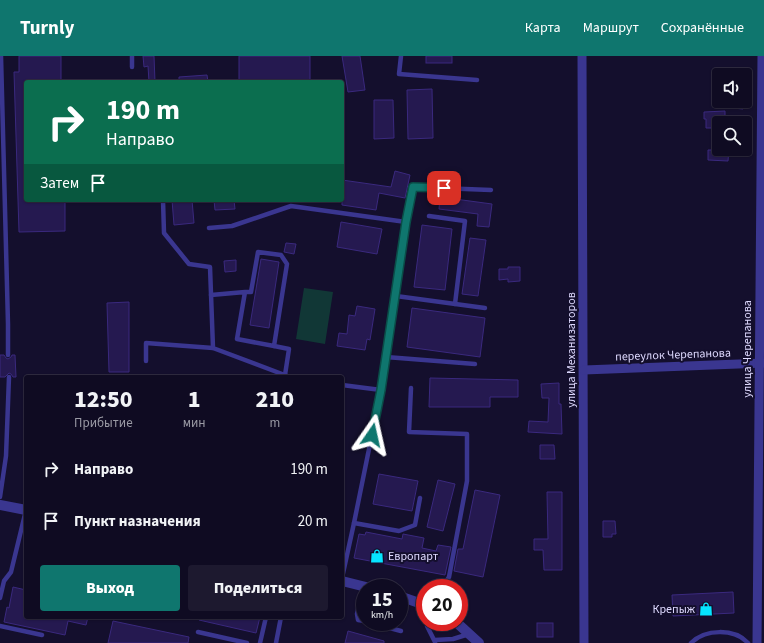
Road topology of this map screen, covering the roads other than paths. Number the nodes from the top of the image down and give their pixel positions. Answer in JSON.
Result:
{"nodes":[{"id":1,"x":1,"y":56,"type":"edge"},
{"id":2,"x":132,"y":56,"type":"edge"},
{"id":3,"x":401,"y":56,"type":"edge"},
{"id":4,"x":582,"y":56,"type":"edge"},
{"id":5,"x":762,"y":56,"type":"edge"},
{"id":6,"x":132,"y":67,"type":"dead end"},
{"id":7,"x":477,"y":80,"type":"dead end"},
{"id":8,"x":491,"y":190,"type":"dead end"},
{"id":9,"x":163,"y":202,"type":"edge"},
{"id":10,"x":429,"y":216,"type":"dead end"},
{"id":11,"x":406,"y":222,"type":"junction"},
{"id":12,"x":209,"y":228,"type":"dead end"},
{"id":13,"x":245,"y":292,"type":"junction"},
{"id":14,"x":211,"y":295,"type":"junction"},
{"id":15,"x":396,"y":296,"type":"junction"},
{"id":16,"x":454,"y":304,"type":"junction"},
{"id":17,"x":485,"y":308,"type":"dead end"},
{"id":18,"x":274,"y":346,"type":"junction"},
{"id":19,"x":213,"y":348,"type":"junction"},
{"id":20,"x":8,"y":355,"type":"dead end"},
{"id":21,"x":386,"y":357,"type":"junction"},
{"id":22,"x":146,"y":361,"type":"dead end"},
{"id":23,"x":761,"y":363,"type":"edge"},
{"id":24,"x":475,"y":364,"type":"dead end"},
{"id":25,"x":584,"y":370,"type":"junction"},
{"id":26,"x":284,"y":375,"type":"edge"},
{"id":27,"x":287,"y":375,"type":"edge"},
{"id":28,"x":9,"y":377,"type":"dead end"},
{"id":29,"x":344,"y":385,"type":"edge"},
{"id":30,"x":411,"y":388,"type":"dead end"},
{"id":31,"x":381,"y":390,"type":"junction"},
{"id":32,"x":0,"y":497,"type":"edge"},
{"id":33,"x":420,"y":498,"type":"dead end"},
{"id":34,"x":0,"y":505,"type":"edge"},
{"id":35,"x":24,"y":510,"type":"edge"},
{"id":36,"x":24,"y":518,"type":"edge"},
{"id":37,"x":354,"y":523,"type":"junction"},
{"id":38,"x":344,"y":570,"type":"edge"},
{"id":39,"x":448,"y":579,"type":"edge"},
{"id":40,"x":344,"y":581,"type":"edge"},
{"id":41,"x":356,"y":584,"type":"edge"},
{"id":42,"x":0,"y":598,"type":"edge"},
{"id":43,"x":266,"y":619,"type":"edge"},
{"id":44,"x":281,"y":619,"type":"edge"},
{"id":45,"x":0,"y":626,"type":"edge"},
{"id":46,"x":430,"y":631,"type":"edge"},
{"id":47,"x":466,"y":631,"type":"edge"},
{"id":48,"x":198,"y":632,"type":"dead end"},
{"id":49,"x":470,"y":634,"type":"junction"},
{"id":50,"x":42,"y":635,"type":"dead end"},
{"id":51,"x":435,"y":642,"type":"edge"},
{"id":52,"x":247,"y":643,"type":"edge"},
{"id":53,"x":260,"y":643,"type":"edge"},
{"id":54,"x":276,"y":643,"type":"edge"},
{"id":55,"x":479,"y":643,"type":"edge"},
{"id":56,"x":584,"y":643,"type":"edge"},
{"id":57,"x":691,"y":643,"type":"edge"},
{"id":58,"x":748,"y":643,"type":"edge"},
{"id":59,"x":757,"y":643,"type":"edge"}],
"edges":[{"from":1,"to":20,"type":"lane"},
{"from":2,"to":6,"type":"lane"},
{"from":3,"to":7,"type":"lane"},
{"from":4,"to":25,"type":"street","name":"улица Механизаторов"},
{"from":5,"to":23,"type":"street","name":"улица Черепанова"},
{"from":8,"to":11,"type":"lane"},
{"from":9,"to":14,"type":"lane"},
{"from":10,"to":16,"type":"lane"},
{"from":11,"to":12,"type":"lane"},
{"from":11,"to":15,"type":"lane"},
{"from":13,"to":14,"type":"lane"},
{"from":13,"to":18,"type":"lane"},
{"from":13,"to":18,"type":"lane"},
{"from":14,"to":19,"type":"lane"},
{"from":15,"to":16,"type":"lane"},
{"from":15,"to":21,"type":"lane"},
{"from":16,"to":17,"type":"lane"},
{"from":18,"to":27,"type":"lane"},
{"from":19,"to":22,"type":"lane"},
{"from":19,"to":26,"type":"lane"},
{"from":21,"to":24,"type":"lane"},
{"from":21,"to":31,"type":"lane"},
{"from":23,"to":25,"type":"street","name":"переулок Черепанова"},
{"from":23,"to":59,"type":"street","name":"улица Черепанова"},
{"from":25,"to":56,"type":"street","name":"улица Механизаторов"},
{"from":28,"to":32,"type":"lane"},
{"from":29,"to":31,"type":"lane"},
{"from":30,"to":39,"type":"lane"},
{"from":31,"to":37,"type":"lane"},
{"from":33,"to":37,"type":"lane"},
{"from":34,"to":35,"type":"street"},
{"from":36,"to":42,"type":"lane"},
{"from":37,"to":38,"type":"lane"},
{"from":40,"to":41,"type":"street"},
{"from":43,"to":53,"type":"lane"},
{"from":44,"to":54,"type":"lane"},
{"from":45,"to":50,"type":"lane"},
{"from":46,"to":51,"type":"lane"},
{"from":47,"to":49,"type":"street"},
{"from":48,"to":52,"type":"lane"},
{"from":49,"to":51,"type":"lane"},
{"from":49,"to":55,"type":"street"},
{"from":57,"to":58,"type":"lane"}]}
